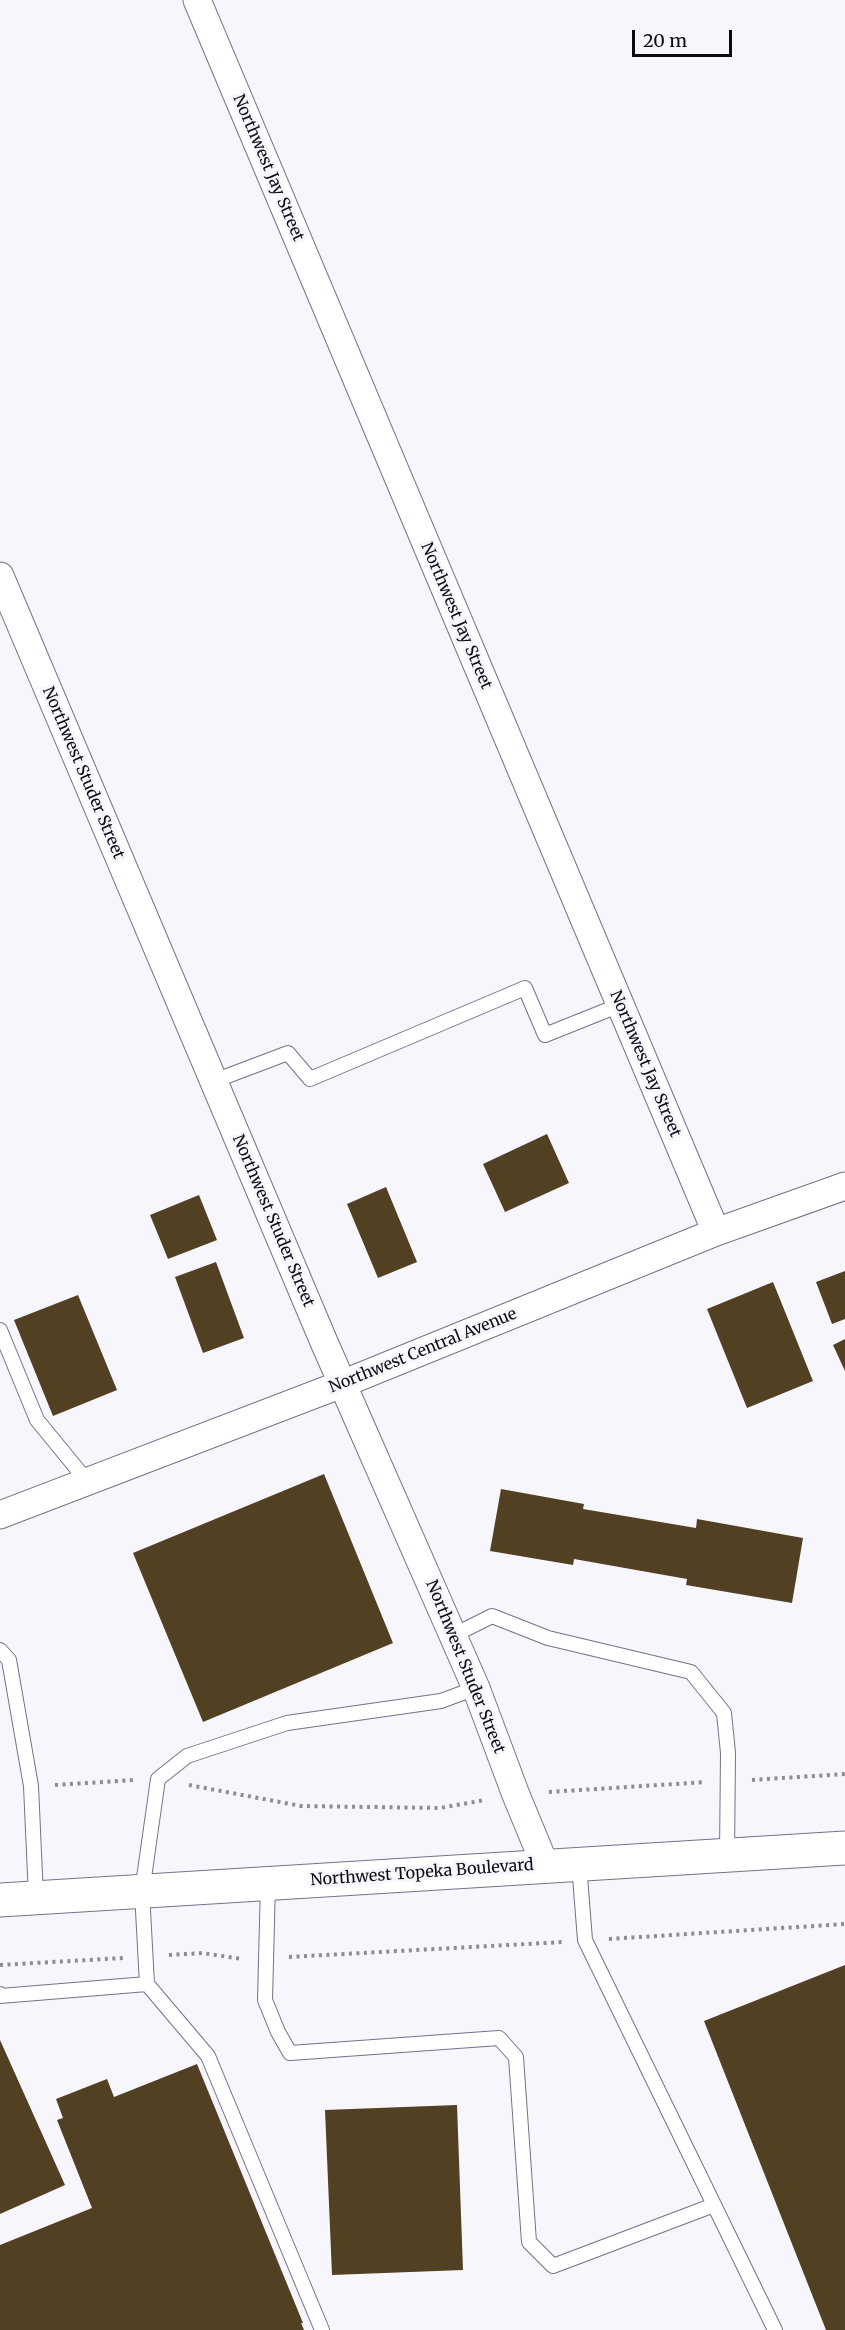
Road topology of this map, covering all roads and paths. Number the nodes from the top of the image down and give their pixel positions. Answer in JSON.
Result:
{"nodes":[{"id":1,"x":197,"y":0,"type":"edge"},
{"id":2,"x":0,"y":576,"type":"edge"},
{"id":3,"x":620,"y":1005,"type":"junction"},
{"id":4,"x":214,"y":1081,"type":"junction"},
{"id":5,"x":845,"y":1186,"type":"edge"},
{"id":6,"x":716,"y":1232,"type":"junction"},
{"id":7,"x":0,"y":1330,"type":"edge"},
{"id":8,"x":342,"y":1384,"type":"junction"},
{"id":9,"x":87,"y":1482,"type":"junction"},
{"id":10,"x":0,"y":1515,"type":"edge"},
{"id":11,"x":454,"y":1635,"type":"junction"},
{"id":12,"x":0,"y":1650,"type":"edge"},
{"id":13,"x":476,"y":1688,"type":"junction"},
{"id":14,"x":845,"y":1774,"type":"edge"},
{"id":15,"x":158,"y":1779,"type":"junction"},
{"id":16,"x":728,"y":1781,"type":"junction"},
{"id":17,"x":31,"y":1786,"type":"junction"},
{"id":18,"x":516,"y":1795,"type":"junction"},
{"id":19,"x":845,"y":1848,"type":"edge"},
{"id":20,"x":727,"y":1856,"type":"junction"},
{"id":21,"x":579,"y":1864,"type":"junction"},
{"id":22,"x":545,"y":1865,"type":"junction"},
{"id":23,"x":268,"y":1883,"type":"junction"},
{"id":24,"x":142,"y":1892,"type":"junction"},
{"id":25,"x":36,"y":1897,"type":"junction"},
{"id":26,"x":0,"y":1900,"type":"edge"},
{"id":27,"x":845,"y":1924,"type":"edge"},
{"id":28,"x":585,"y":1940,"type":"junction"},
{"id":29,"x":146,"y":1956,"type":"junction"},
{"id":30,"x":266,"y":1958,"type":"junction"},
{"id":31,"x":0,"y":1965,"type":"edge"},
{"id":32,"x":147,"y":1984,"type":"junction"},
{"id":33,"x":0,"y":1995,"type":"edge"},
{"id":34,"x":714,"y":2205,"type":"junction"},
{"id":35,"x":322,"y":2330,"type":"edge"},
{"id":36,"x":775,"y":2330,"type":"edge"}],
"edges":[{"from":1,"to":3,"type":"street","name":"Northwest Jay Street"},
{"from":2,"to":4,"type":"street","name":"Northwest Studer Street"},
{"from":3,"to":4,"type":"lane"},
{"from":3,"to":6,"type":"street","name":"Northwest Jay Street"},
{"from":4,"to":8,"type":"street","name":"Northwest Studer Street"},
{"from":5,"to":6,"type":"street","name":"Northwest Central Avenue"},
{"from":6,"to":8,"type":"street","name":"Northwest Central Avenue"},
{"from":7,"to":9,"type":"lane"},
{"from":8,"to":9,"type":"street","name":"Northwest Central Avenue"},
{"from":8,"to":11,"type":"street","name":"Northwest Studer Street"},
{"from":9,"to":10,"type":"street","name":"Northwest Central Avenue"},
{"from":11,"to":13,"type":"street","name":"Northwest Studer Street"},
{"from":11,"to":16,"type":"lane"},
{"from":12,"to":17,"type":"lane"},
{"from":13,"to":15,"type":"lane"},
{"from":13,"to":18,"type":"street","name":"Northwest Studer Street"},
{"from":14,"to":16,"type":"path"},
{"from":15,"to":17,"type":"path"},
{"from":15,"to":18,"type":"path"},
{"from":15,"to":24,"type":"lane"},
{"from":16,"to":18,"type":"path"},
{"from":16,"to":20,"type":"lane"},
{"from":17,"to":25,"type":"lane"},
{"from":18,"to":22,"type":"street","name":"Northwest Studer Street"},
{"from":19,"to":20,"type":"main road","name":"Northwest Topeka Boulevard"},
{"from":20,"to":21,"type":"main road","name":"Northwest Topeka Boulevard"},
{"from":21,"to":22,"type":"main road","name":"Northwest Topeka Boulevard"},
{"from":21,"to":28,"type":"lane"},
{"from":22,"to":23,"type":"main road","name":"Northwest Topeka Boulevard"},
{"from":23,"to":24,"type":"main road","name":"Northwest Topeka Boulevard"},
{"from":23,"to":30,"type":"lane"},
{"from":24,"to":25,"type":"main road","name":"Northwest Topeka Boulevard"},
{"from":24,"to":29,"type":"lane"},
{"from":25,"to":26,"type":"main road","name":"Northwest Topeka Boulevard"},
{"from":27,"to":28,"type":"path"},
{"from":28,"to":30,"type":"path"},
{"from":28,"to":34,"type":"lane"},
{"from":29,"to":30,"type":"path"},
{"from":29,"to":31,"type":"path"},
{"from":29,"to":32,"type":"lane"},
{"from":30,"to":34,"type":"lane"},
{"from":32,"to":33,"type":"lane"},
{"from":32,"to":35,"type":"lane"},
{"from":34,"to":36,"type":"lane"}]}
